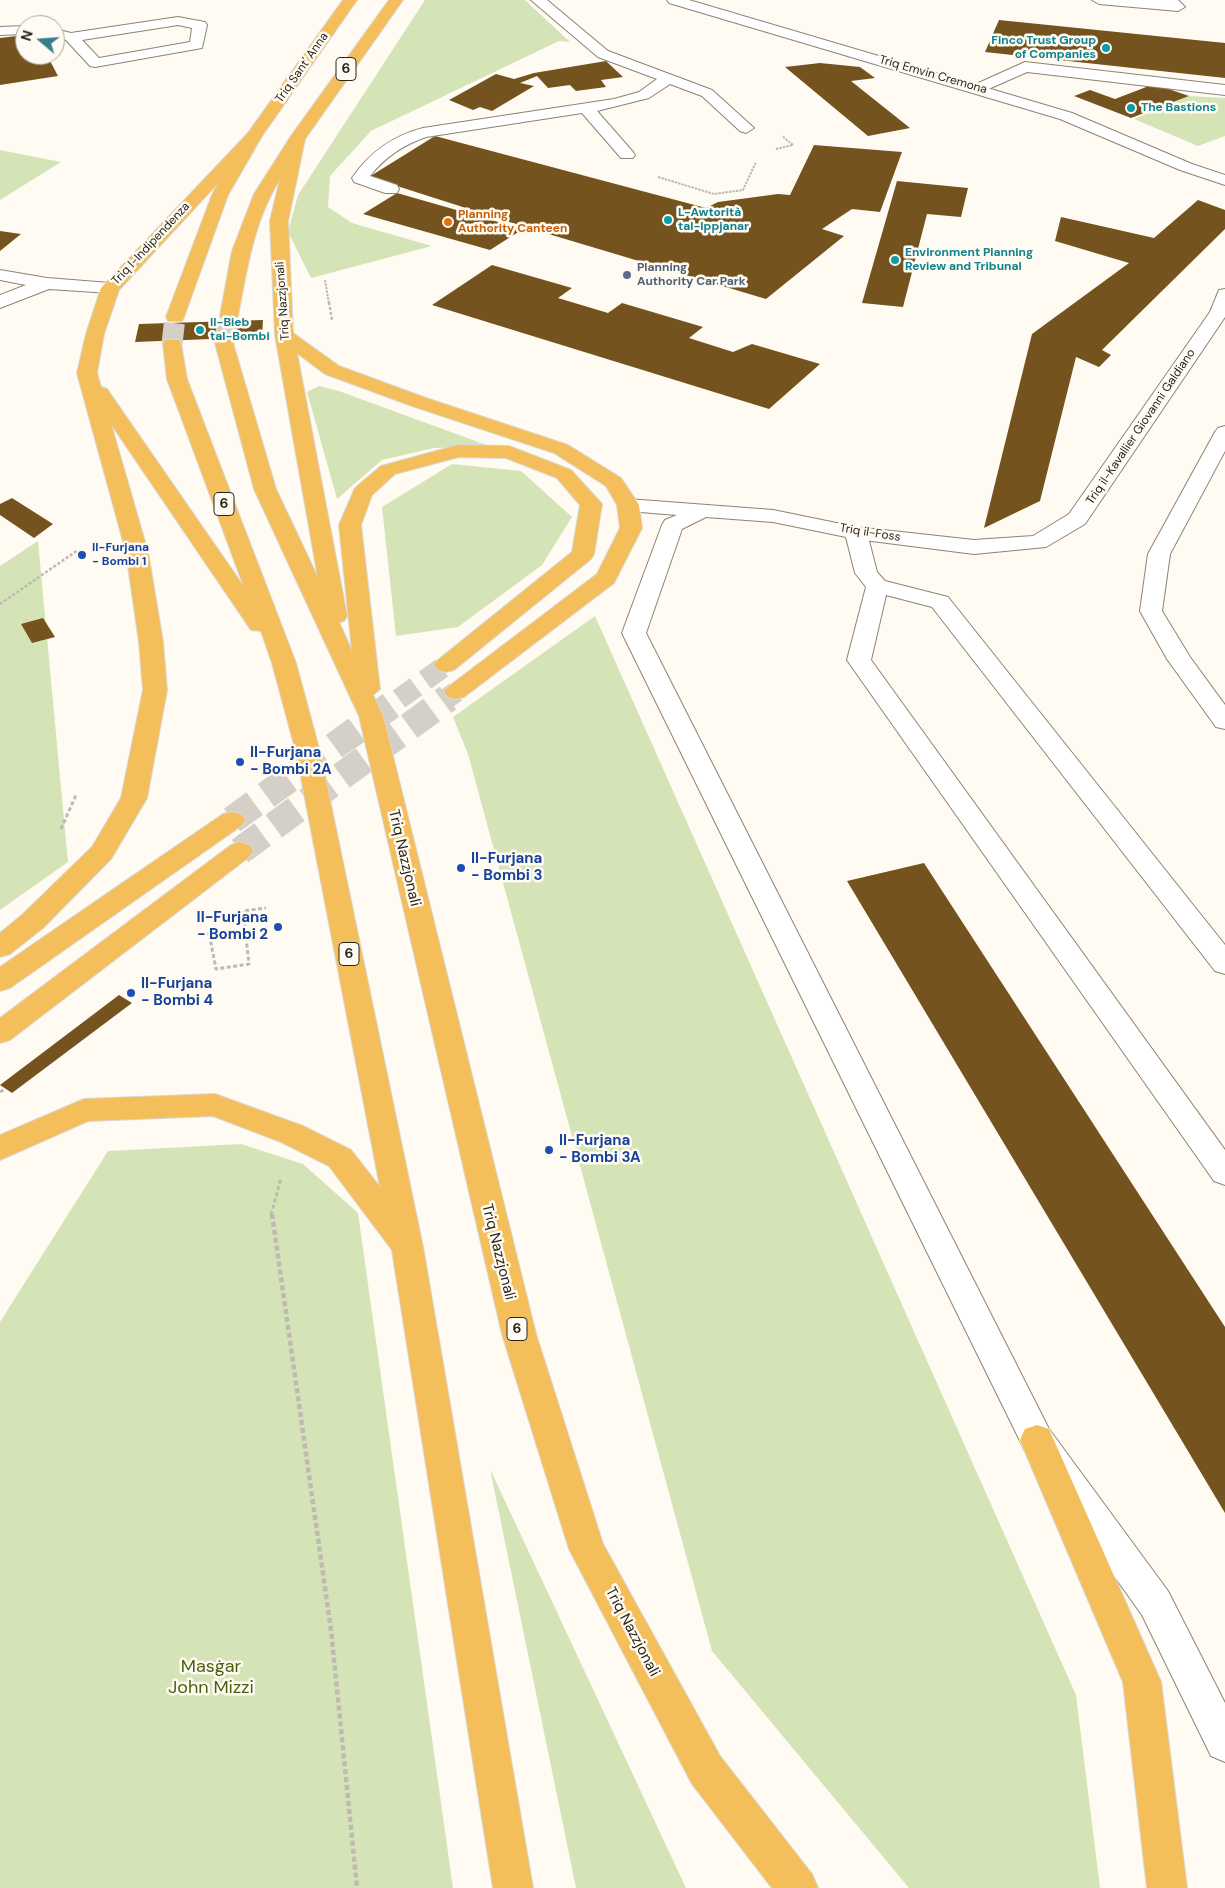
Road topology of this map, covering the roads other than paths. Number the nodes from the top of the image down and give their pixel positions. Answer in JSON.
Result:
{"nodes":[{"id":1,"x":350,"y":0,"type":"edge"},
{"id":2,"x":396,"y":0,"type":"edge"},
{"id":3,"x":538,"y":0,"type":"edge"},
{"id":4,"x":674,"y":0,"type":"edge"},
{"id":5,"x":1099,"y":0,"type":"edge"},
{"id":6,"x":1169,"y":0,"type":"edge"},
{"id":7,"x":15,"y":30,"type":"edge"},
{"id":8,"x":0,"y":31,"type":"edge"},
{"id":9,"x":65,"y":36,"type":"edge"},
{"id":10,"x":71,"y":37,"type":"junction"},
{"id":11,"x":669,"y":78,"type":"junction"},
{"id":12,"x":979,"y":88,"type":"junction"},
{"id":13,"x":1225,"y":90,"type":"edge"},
{"id":14,"x":586,"y":108,"type":"junction"},
{"id":15,"x":746,"y":128,"type":"dead end"},
{"id":16,"x":254,"y":136,"type":"junction"},
{"id":17,"x":297,"y":139,"type":"junction"},
{"id":18,"x":627,"y":155,"type":"dead end"},
{"id":19,"x":1186,"y":168,"type":"junction"},
{"id":20,"x":1225,"y":180,"type":"edge"},
{"id":21,"x":391,"y":189,"type":"dead end"},
{"id":22,"x":1225,"y":191,"type":"edge"},
{"id":23,"x":0,"y":275,"type":"edge"},
{"id":24,"x":46,"y":283,"type":"junction"},
{"id":25,"x":110,"y":288,"type":"junction"},
{"id":26,"x":1225,"y":294,"type":"edge"},
{"id":27,"x":0,"y":302,"type":"edge"},
{"id":28,"x":229,"y":316,"type":"tunnel mouth"},
{"id":29,"x":176,"y":317,"type":"tunnel mouth"},
{"id":30,"x":284,"y":335,"type":"junction"},
{"id":31,"x":224,"y":343,"type":"tunnel mouth"},
{"id":32,"x":172,"y":344,"type":"tunnel mouth"},
{"id":33,"x":87,"y":373,"type":"junction"},
{"id":34,"x":1225,"y":432,"type":"edge"},
{"id":35,"x":628,"y":505,"type":"junction"},
{"id":36,"x":702,"y":511,"type":"junction"},
{"id":37,"x":856,"y":533,"type":"junction"},
{"id":38,"x":1038,"y":542,"type":"joint"},
{"id":39,"x":877,"y":586,"type":"junction"},
{"id":40,"x":342,"y":652,"type":"junction"},
{"id":41,"x":284,"y":662,"type":"junction"},
{"id":42,"x":446,"y":665,"type":"tunnel mouth"},
{"id":43,"x":456,"y":692,"type":"tunnel mouth"},
{"id":44,"x":371,"y":716,"type":"junction"},
{"id":45,"x":1225,"y":722,"type":"edge"},
{"id":46,"x":232,"y":820,"type":"tunnel mouth"},
{"id":47,"x":240,"y":851,"type":"tunnel mouth"},
{"id":48,"x":0,"y":947,"type":"edge"},
{"id":49,"x":1225,"y":964,"type":"edge"},
{"id":50,"x":0,"y":980,"type":"edge"},
{"id":51,"x":0,"y":1033,"type":"edge"},
{"id":52,"x":0,"y":1148,"type":"edge"},
{"id":53,"x":1225,"y":1173,"type":"edge"},
{"id":54,"x":407,"y":1247,"type":"junction"},
{"id":55,"x":1038,"y":1440,"type":"junction"},
{"id":56,"x":1225,"y":1743,"type":"edge"},
{"id":57,"x":513,"y":1888,"type":"edge"},
{"id":58,"x":798,"y":1888,"type":"edge"},
{"id":59,"x":1166,"y":1888,"type":"edge"}],
"edges":[{"from":1,"to":16,"type":"highway","name":"Triq Sant' Anna","number":"6"},
{"from":2,"to":17,"type":"highway","number":"6"},
{"from":3,"to":11,"type":"street"},
{"from":4,"to":12,"type":"street","name":"Triq Emvin Cremona"},
{"from":5,"to":6,"type":"street"},
{"from":7,"to":8,"type":"street"},
{"from":9,"to":10,"type":"street"},
{"from":10,"to":10,"type":"street"},
{"from":11,"to":14,"type":"street"},
{"from":11,"to":15,"type":"street"},
{"from":12,"to":13,"type":"street"},
{"from":12,"to":19,"type":"street","name":"Triq Emvin Cremona"},
{"from":14,"to":18,"type":"street"},
{"from":14,"to":21,"type":"street"},
{"from":16,"to":25,"type":"highway","name":"Triq l-Indipendenza"},
{"from":16,"to":29,"type":"highway","number":"6"},
{"from":17,"to":28,"type":"highway","number":"6"},
{"from":17,"to":30,"type":"highway","name":"Triq Nazzjonali","number":"6"},
{"from":19,"to":20,"type":"street","name":"Triq Emvin Cremona"},
{"from":19,"to":22,"type":"street","name":"Triq Emvin Cremona"},
{"from":23,"to":24,"type":"street"},
{"from":24,"to":25,"type":"street"},
{"from":24,"to":27,"type":"street"},
{"from":25,"to":33,"type":"highway","name":"Triq l-Indipendenza"},
{"from":26,"to":38,"type":"street","name":"Triq il-Kavallier Giovanni Galdiano"},
{"from":30,"to":35,"type":"highway"},
{"from":30,"to":40,"type":"highway","name":"Triq Nazzjonali","number":"6"},
{"from":31,"to":40,"type":"highway","name":"Triq Nazzjonali","number":"6"},
{"from":32,"to":41,"type":"highway","number":"6"},
{"from":33,"to":41,"type":"highway"},
{"from":33,"to":48,"type":"highway"},
{"from":34,"to":45,"type":"street"},
{"from":35,"to":36,"type":"street","name":"Triq il-Foss"},
{"from":35,"to":43,"type":"highway"},
{"from":36,"to":37,"type":"street","name":"Triq il-Foss"},
{"from":36,"to":55,"type":"street"},
{"from":37,"to":38,"type":"street","name":"Triq il-Foss"},
{"from":37,"to":39,"type":"street"},
{"from":39,"to":49,"type":"street"},
{"from":39,"to":53,"type":"street"},
{"from":40,"to":44,"type":"highway","name":"Triq Nazzjonali","number":"6"},
{"from":41,"to":54,"type":"highway","number":"6"},
{"from":42,"to":44,"type":"highway"},
{"from":44,"to":58,"type":"highway","name":"Triq Nazzjonali","number":"6"},
{"from":46,"to":50,"type":"highway"},
{"from":47,"to":51,"type":"highway"},
{"from":52,"to":54,"type":"highway"},
{"from":54,"to":57,"type":"highway","number":"6"},
{"from":55,"to":56,"type":"street"},
{"from":55,"to":59,"type":"highway"}]}
